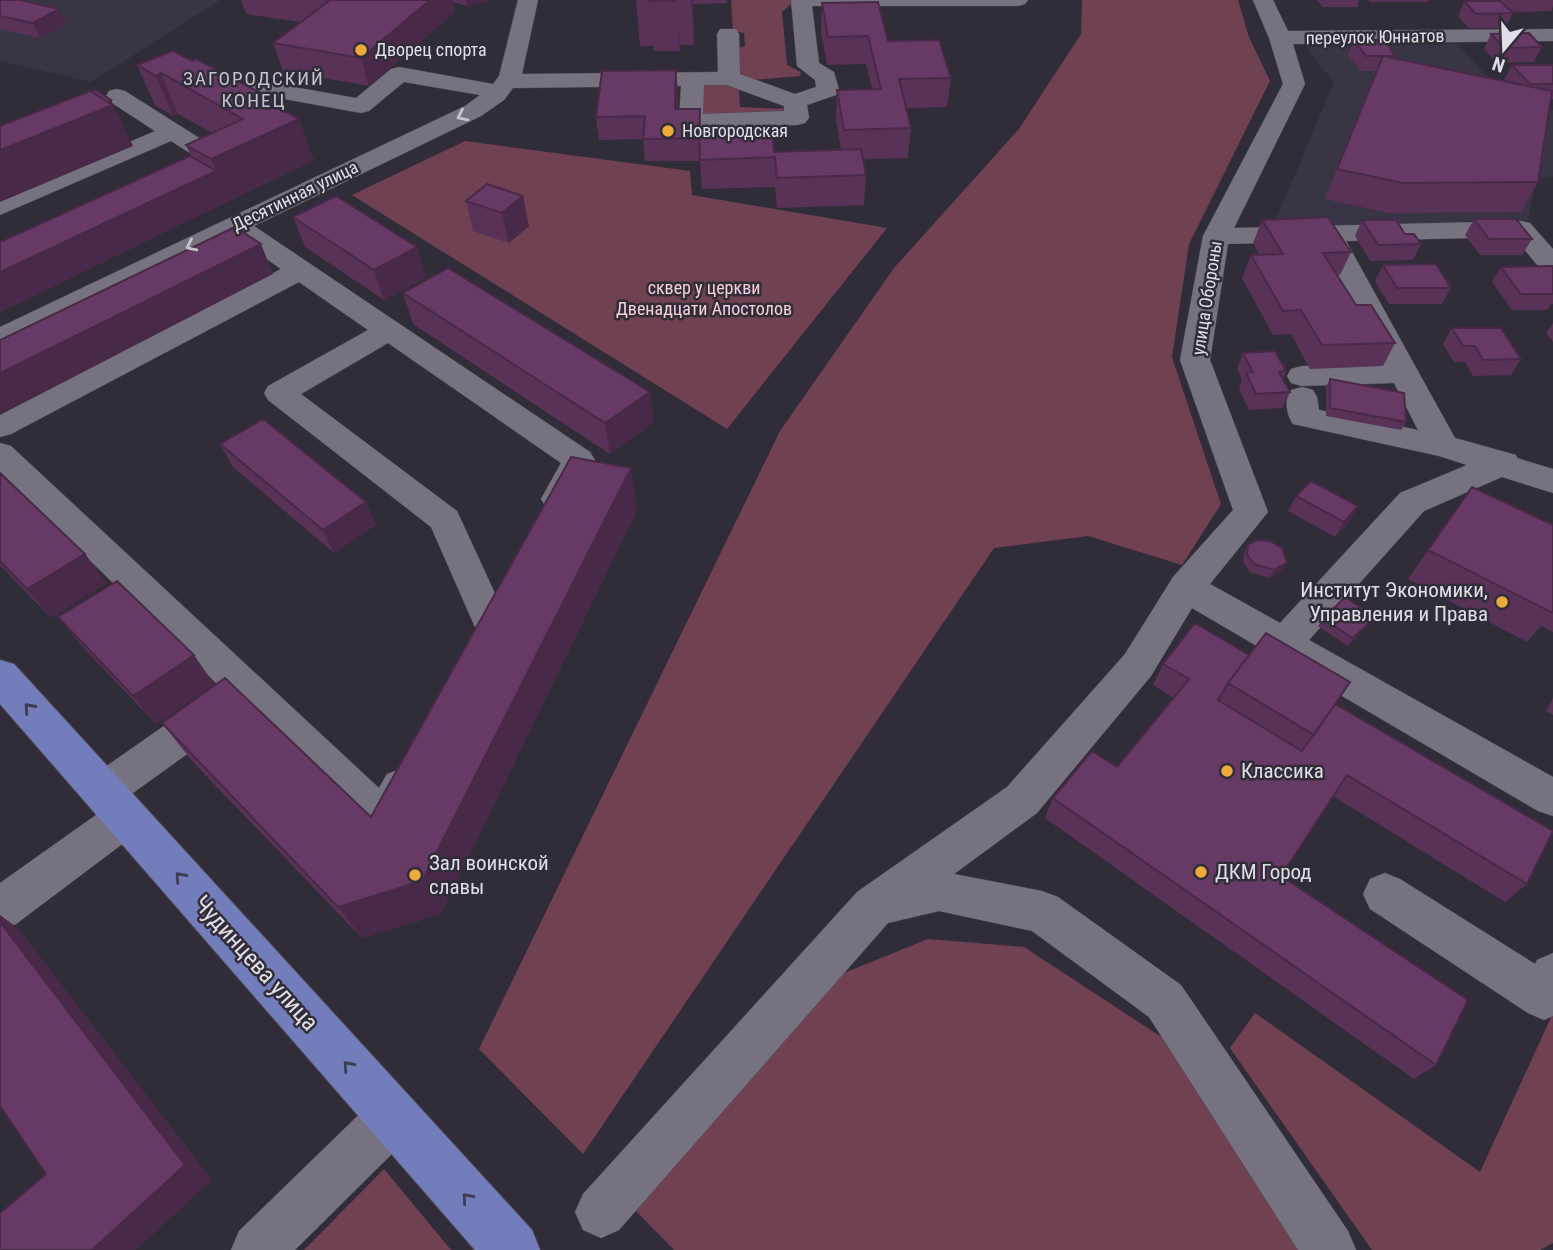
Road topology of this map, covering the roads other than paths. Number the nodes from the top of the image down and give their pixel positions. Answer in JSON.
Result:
{"nodes":[{"id":1,"x":528,"y":0,"type":"edge"},
{"id":2,"x":801,"y":0,"type":"edge"},
{"id":3,"x":1018,"y":0,"type":"edge"},
{"id":4,"x":1263,"y":0,"type":"edge"},
{"id":5,"x":728,"y":34,"type":"dead end"},
{"id":6,"x":1280,"y":38,"type":"junction"},
{"id":7,"x":1549,"y":39,"type":"edge"},
{"id":8,"x":729,"y":78,"type":"junction"},
{"id":9,"x":693,"y":79,"type":"junction"},
{"id":10,"x":254,"y":87,"type":"edge"},
{"id":11,"x":503,"y":87,"type":"junction"},
{"id":12,"x":117,"y":96,"type":"dead end"},
{"id":13,"x":797,"y":120,"type":"junction"},
{"id":14,"x":173,"y":132,"type":"junction"},
{"id":15,"x":185,"y":180,"type":"edge"},
{"id":16,"x":0,"y":206,"type":"edge"},
{"id":17,"x":235,"y":225,"type":"junction"},
{"id":18,"x":1328,"y":233,"type":"junction"},
{"id":19,"x":1216,"y":236,"type":"junction"},
{"id":20,"x":1553,"y":267,"type":"edge"},
{"id":21,"x":300,"y":271,"type":"junction"},
{"id":22,"x":388,"y":331,"type":"junction"},
{"id":23,"x":0,"y":338,"type":"edge"},
{"id":24,"x":1402,"y":373,"type":"junction"},
{"id":25,"x":0,"y":426,"type":"edge"},
{"id":26,"x":1443,"y":446,"type":"junction"},
{"id":27,"x":0,"y":454,"type":"edge"},
{"id":28,"x":1504,"y":463,"type":"junction"},
{"id":29,"x":1553,"y":481,"type":"edge"},
{"id":30,"x":541,"y":530,"type":"edge"},
{"id":31,"x":1186,"y":587,"type":"junction"},
{"id":32,"x":510,"y":589,"type":"edge"},
{"id":33,"x":1284,"y":642,"type":"junction"},
{"id":34,"x":0,"y":676,"type":"edge"},
{"id":35,"x":247,"y":689,"type":"junction"},
{"id":36,"x":417,"y":758,"type":"edge"},
{"id":37,"x":1553,"y":798,"type":"edge"},
{"id":38,"x":115,"y":804,"type":"junction"},
{"id":39,"x":1385,"y":894,"type":"dead end"},
{"id":40,"x":873,"y":907,"type":"junction"},
{"id":41,"x":0,"y":909,"type":"edge"},
{"id":42,"x":1553,"y":976,"type":"edge"},
{"id":43,"x":393,"y":1116,"type":"junction"},
{"id":44,"x":601,"y":1212,"type":"dead end"},
{"id":45,"x":258,"y":1250,"type":"edge"},
{"id":46,"x":512,"y":1250,"type":"edge"},
{"id":47,"x":1329,"y":1250,"type":"edge"}],
"edges":[{"from":1,"to":11,"type":"street"},
{"from":2,"to":3,"type":"street"},
{"from":2,"to":13,"type":"street"},
{"from":4,"to":6,"type":"street","name":"улица Обороны"},
{"from":5,"to":8,"type":"street"},
{"from":6,"to":7,"type":"street","name":"переулок Юннатов"},
{"from":6,"to":19,"type":"street","name":"улица Обороны"},
{"from":8,"to":9,"type":"street"},
{"from":8,"to":13,"type":"street"},
{"from":9,"to":11,"type":"street"},
{"from":9,"to":13,"type":"street"},
{"from":10,"to":11,"type":"street"},
{"from":11,"to":17,"type":"street","name":"Десятинная улица","one_way":true},
{"from":12,"to":14,"type":"street"},
{"from":14,"to":15,"type":"street"},
{"from":14,"to":16,"type":"street"},
{"from":17,"to":21,"type":"street"},
{"from":17,"to":23,"type":"street","name":"Десятинная улица","one_way":true},
{"from":18,"to":19,"type":"street"},
{"from":18,"to":20,"type":"street"},
{"from":18,"to":24,"type":"street"},
{"from":19,"to":31,"type":"street","name":"улица Обороны"},
{"from":21,"to":22,"type":"street"},
{"from":21,"to":25,"type":"street"},
{"from":22,"to":30,"type":"street"},
{"from":22,"to":32,"type":"street"},
{"from":24,"to":26,"type":"street"},
{"from":24,"to":26,"type":"street"},
{"from":26,"to":28,"type":"street"},
{"from":27,"to":35,"type":"street"},
{"from":28,"to":29,"type":"street"},
{"from":28,"to":33,"type":"street"},
{"from":31,"to":33,"type":"street"},
{"from":31,"to":40,"type":"street"},
{"from":33,"to":37,"type":"street"},
{"from":38,"to":34,"type":"main road","name":"Чудинцева улица","one_way":true},
{"from":35,"to":36,"type":"street"},
{"from":35,"to":38,"type":"street"},
{"from":38,"to":41,"type":"street"},
{"from":43,"to":38,"type":"main road","name":"Чудинцева улица","one_way":true},
{"from":39,"to":42,"type":"street"},
{"from":40,"to":44,"type":"street"},
{"from":40,"to":47,"type":"street"},
{"from":43,"to":45,"type":"street"},
{"from":46,"to":43,"type":"main road","name":"Чудинцева улица","one_way":true}]}
